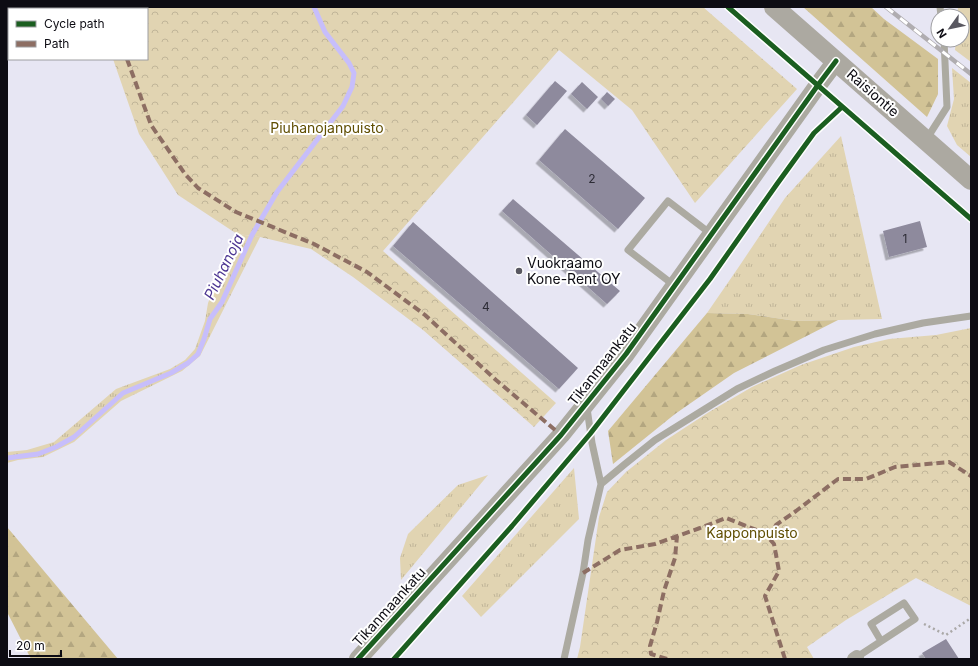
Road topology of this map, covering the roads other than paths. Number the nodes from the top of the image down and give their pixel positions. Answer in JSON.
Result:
{"nodes":[{"id":1,"x":774,"y":7,"type":"edge"},
{"id":2,"x":944,"y":48,"type":"edge"},
{"id":3,"x":836,"y":62,"type":"junction"},
{"id":4,"x":926,"y":140,"type":"junction"},
{"id":5,"x":971,"y":180,"type":"edge"},
{"id":6,"x":712,"y":234,"type":"junction"},
{"id":7,"x":675,"y":286,"type":"junction"},
{"id":8,"x":971,"y":316,"type":"edge"},
{"id":9,"x":586,"y":403,"type":"junction"},
{"id":10,"x":602,"y":484,"type":"junction"},
{"id":11,"x":882,"y":641,"type":"junction"},
{"id":12,"x":857,"y":658,"type":"edge"},
{"id":13,"x":358,"y":659,"type":"edge"},
{"id":14,"x":564,"y":659,"type":"edge"}],
"edges":[{"from":1,"to":3,"type":"main road","name":"Raisiontie"},
{"from":2,"to":4,"type":"lane"},
{"from":3,"to":4,"type":"main road","name":"Raisiontie"},
{"from":3,"to":6,"type":"street","name":"Tikanmaankatu"},
{"from":4,"to":5,"type":"main road","name":"Raisiontie"},
{"from":6,"to":7,"type":"street","name":"Tikanmaankatu"},
{"from":6,"to":7,"type":"lane"},
{"from":7,"to":9,"type":"street","name":"Tikanmaankatu"},
{"from":8,"to":10,"type":"lane"},
{"from":9,"to":10,"type":"lane"},
{"from":9,"to":13,"type":"street","name":"Tikanmaankatu"},
{"from":10,"to":14,"type":"lane"},
{"from":11,"to":11,"type":"lane"},
{"from":11,"to":12,"type":"lane"}]}
